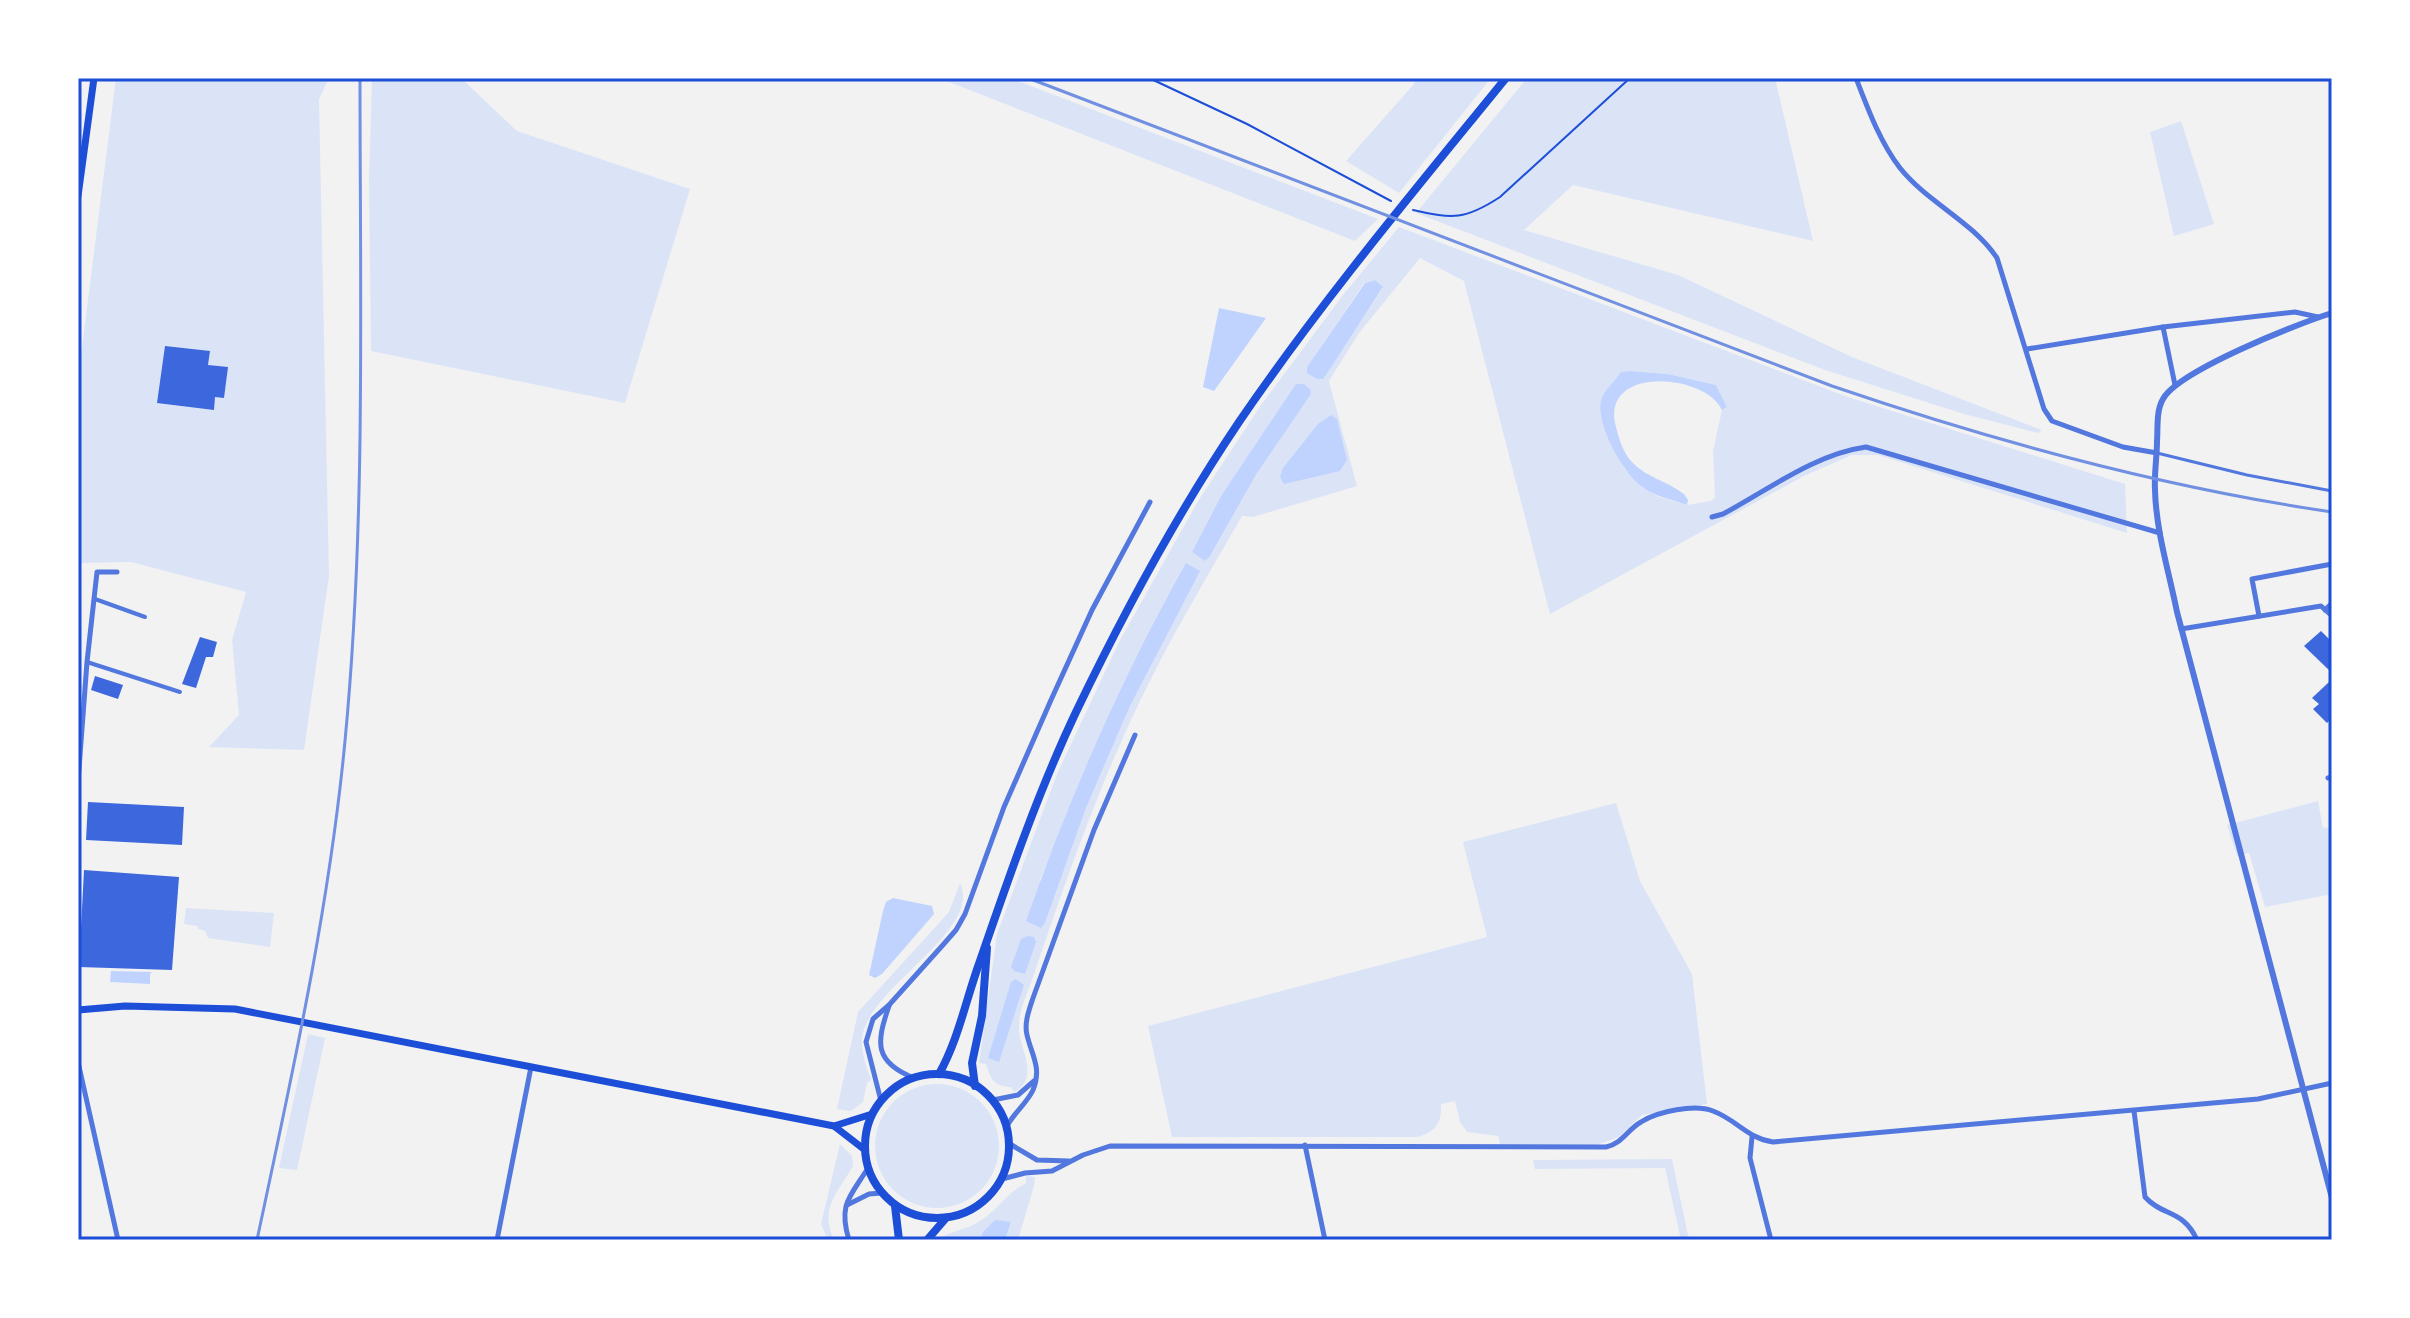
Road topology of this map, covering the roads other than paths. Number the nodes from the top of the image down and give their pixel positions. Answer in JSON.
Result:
{"nodes":[{"id":1,"x":94,"y":78,"type":"edge"},
{"id":2,"x":1506,"y":78,"type":"edge"},
{"id":3,"x":1856,"y":78,"type":"edge"},
{"id":4,"x":78,"y":196,"type":"edge"},
{"id":5,"x":2332,"y":313,"type":"edge"},
{"id":6,"x":2318,"y":317,"type":"junction"},
{"id":7,"x":2163,"y":327,"type":"junction"},
{"id":8,"x":2027,"y":349,"type":"junction"},
{"id":9,"x":2175,"y":385,"type":"junction"},
{"id":10,"x":2157,"y":453,"type":"junction"},
{"id":11,"x":2332,"y":491,"type":"edge"},
{"id":12,"x":1150,"y":502,"type":"dead end"},
{"id":13,"x":1712,"y":517,"type":"dead end"},
{"id":14,"x":2160,"y":533,"type":"junction"},
{"id":15,"x":2332,"y":564,"type":"edge"},
{"id":16,"x":117,"y":572,"type":"dead end"},
{"id":17,"x":95,"y":599,"type":"junction"},
{"id":18,"x":2332,"y":603,"type":"edge"},
{"id":19,"x":2325,"y":610,"type":"junction"},
{"id":20,"x":2259,"y":616,"type":"junction"},
{"id":21,"x":2332,"y":616,"type":"edge"},
{"id":22,"x":145,"y":617,"type":"dead end"},
{"id":23,"x":2181,"y":629,"type":"junction"},
{"id":24,"x":87,"y":662,"type":"junction"},
{"id":25,"x":180,"y":692,"type":"dead end"},
{"id":26,"x":1135,"y":735,"type":"dead end"},
{"id":27,"x":78,"y":782,"type":"edge"},
{"id":28,"x":987,"y":939,"type":"junction"},
{"id":29,"x":889,"y":1005,"type":"junction"},
{"id":30,"x":78,"y":1010,"type":"edge"},
{"id":31,"x":78,"y":1062,"type":"edge"},
{"id":32,"x":531,"y":1067,"type":"junction"},
{"id":33,"x":939,"y":1074,"type":"junction"},
{"id":34,"x":914,"y":1078,"type":"junction"},
{"id":35,"x":1035,"y":1080,"type":"junction"},
{"id":36,"x":2332,"y":1083,"type":"edge"},
{"id":37,"x":975,"y":1086,"type":"junction"},
{"id":38,"x":2305,"y":1091,"type":"junction"},
{"id":39,"x":993,"y":1100,"type":"junction"},
{"id":40,"x":881,"y":1101,"type":"junction"},
{"id":41,"x":2134,"y":1111,"type":"junction"},
{"id":42,"x":872,"y":1114,"type":"junction"},
{"id":43,"x":834,"y":1126,"type":"junction"},
{"id":44,"x":1007,"y":1126,"type":"junction"},
{"id":45,"x":1752,"y":1137,"type":"junction"},
{"id":46,"x":1010,"y":1144,"type":"junction"},
{"id":47,"x":1305,"y":1145,"type":"junction"},
{"id":48,"x":865,"y":1150,"type":"junction"},
{"id":49,"x":1070,"y":1161,"type":"junction"},
{"id":50,"x":868,"y":1168,"type":"junction"},
{"id":51,"x":1002,"y":1179,"type":"junction"},
{"id":52,"x":882,"y":1193,"type":"junction"},
{"id":53,"x":2332,"y":1198,"type":"edge"},
{"id":54,"x":846,"y":1206,"type":"junction"},
{"id":55,"x":895,"y":1206,"type":"junction"},
{"id":56,"x":946,"y":1218,"type":"junction"},
{"id":57,"x":118,"y":1240,"type":"edge"},
{"id":58,"x":497,"y":1240,"type":"edge"},
{"id":59,"x":849,"y":1240,"type":"edge"},
{"id":60,"x":899,"y":1240,"type":"edge"},
{"id":61,"x":927,"y":1240,"type":"edge"},
{"id":62,"x":1325,"y":1240,"type":"edge"},
{"id":63,"x":1771,"y":1240,"type":"edge"},
{"id":64,"x":2197,"y":1240,"type":"edge"}],
"edges":[{"from":1,"to":4,"type":"main road"},
{"from":2,"to":28,"type":"highway"},
{"from":3,"to":8,"type":"street"},
{"from":5,"to":6,"type":"street"},
{"from":6,"to":7,"type":"street"},
{"from":6,"to":9,"type":"street"},
{"from":7,"to":8,"type":"street"},
{"from":7,"to":9,"type":"street"},
{"from":8,"to":10,"type":"street"},
{"from":9,"to":10,"type":"street"},
{"from":10,"to":11,"type":"lane"},
{"from":10,"to":14,"type":"street"},
{"from":12,"to":29,"type":"street"},
{"from":13,"to":14,"type":"street"},
{"from":14,"to":23,"type":"street"},
{"from":15,"to":20,"type":"street"},
{"from":16,"to":17,"type":"street"},
{"from":17,"to":22,"type":"street"},
{"from":17,"to":24,"type":"street"},
{"from":18,"to":19,"type":"street"},
{"from":19,"to":20,"type":"street"},
{"from":19,"to":21,"type":"street"},
{"from":20,"to":23,"type":"street"},
{"from":23,"to":38,"type":"street"},
{"from":24,"to":25,"type":"street"},
{"from":24,"to":27,"type":"street"},
{"from":26,"to":35,"type":"street"},
{"from":28,"to":33,"type":"highway"},
{"from":28,"to":37,"type":"highway"},
{"from":29,"to":34,"type":"street"},
{"from":29,"to":40,"type":"street"},
{"from":30,"to":32,"type":"main road"},
{"from":31,"to":57,"type":"street"},
{"from":32,"to":43,"type":"main road"},
{"from":32,"to":58,"type":"street"},
{"from":33,"to":34,"type":"highway"},
{"from":33,"to":37,"type":"highway"},
{"from":34,"to":40,"type":"highway"},
{"from":35,"to":39,"type":"street"},
{"from":35,"to":44,"type":"street"},
{"from":36,"to":38,"type":"street"},
{"from":37,"to":39,"type":"highway"},
{"from":38,"to":41,"type":"street"},
{"from":38,"to":53,"type":"street"},
{"from":39,"to":44,"type":"highway"},
{"from":40,"to":42,"type":"highway"},
{"from":41,"to":45,"type":"street"},
{"from":41,"to":64,"type":"street"},
{"from":42,"to":43,"type":"main road"},
{"from":42,"to":48,"type":"highway"},
{"from":43,"to":48,"type":"main road"},
{"from":44,"to":46,"type":"highway"},
{"from":45,"to":47,"type":"street"},
{"from":45,"to":63,"type":"street"},
{"from":46,"to":49,"type":"street"},
{"from":46,"to":51,"type":"highway"},
{"from":47,"to":49,"type":"street"},
{"from":47,"to":62,"type":"street"},
{"from":48,"to":50,"type":"highway"},
{"from":49,"to":51,"type":"street"},
{"from":50,"to":52,"type":"highway"},
{"from":50,"to":54,"type":"street"},
{"from":51,"to":56,"type":"highway"},
{"from":52,"to":54,"type":"street"},
{"from":52,"to":55,"type":"highway"},
{"from":54,"to":59,"type":"street"},
{"from":55,"to":56,"type":"highway"},
{"from":55,"to":60,"type":"highway"},
{"from":56,"to":61,"type":"highway"}]}
